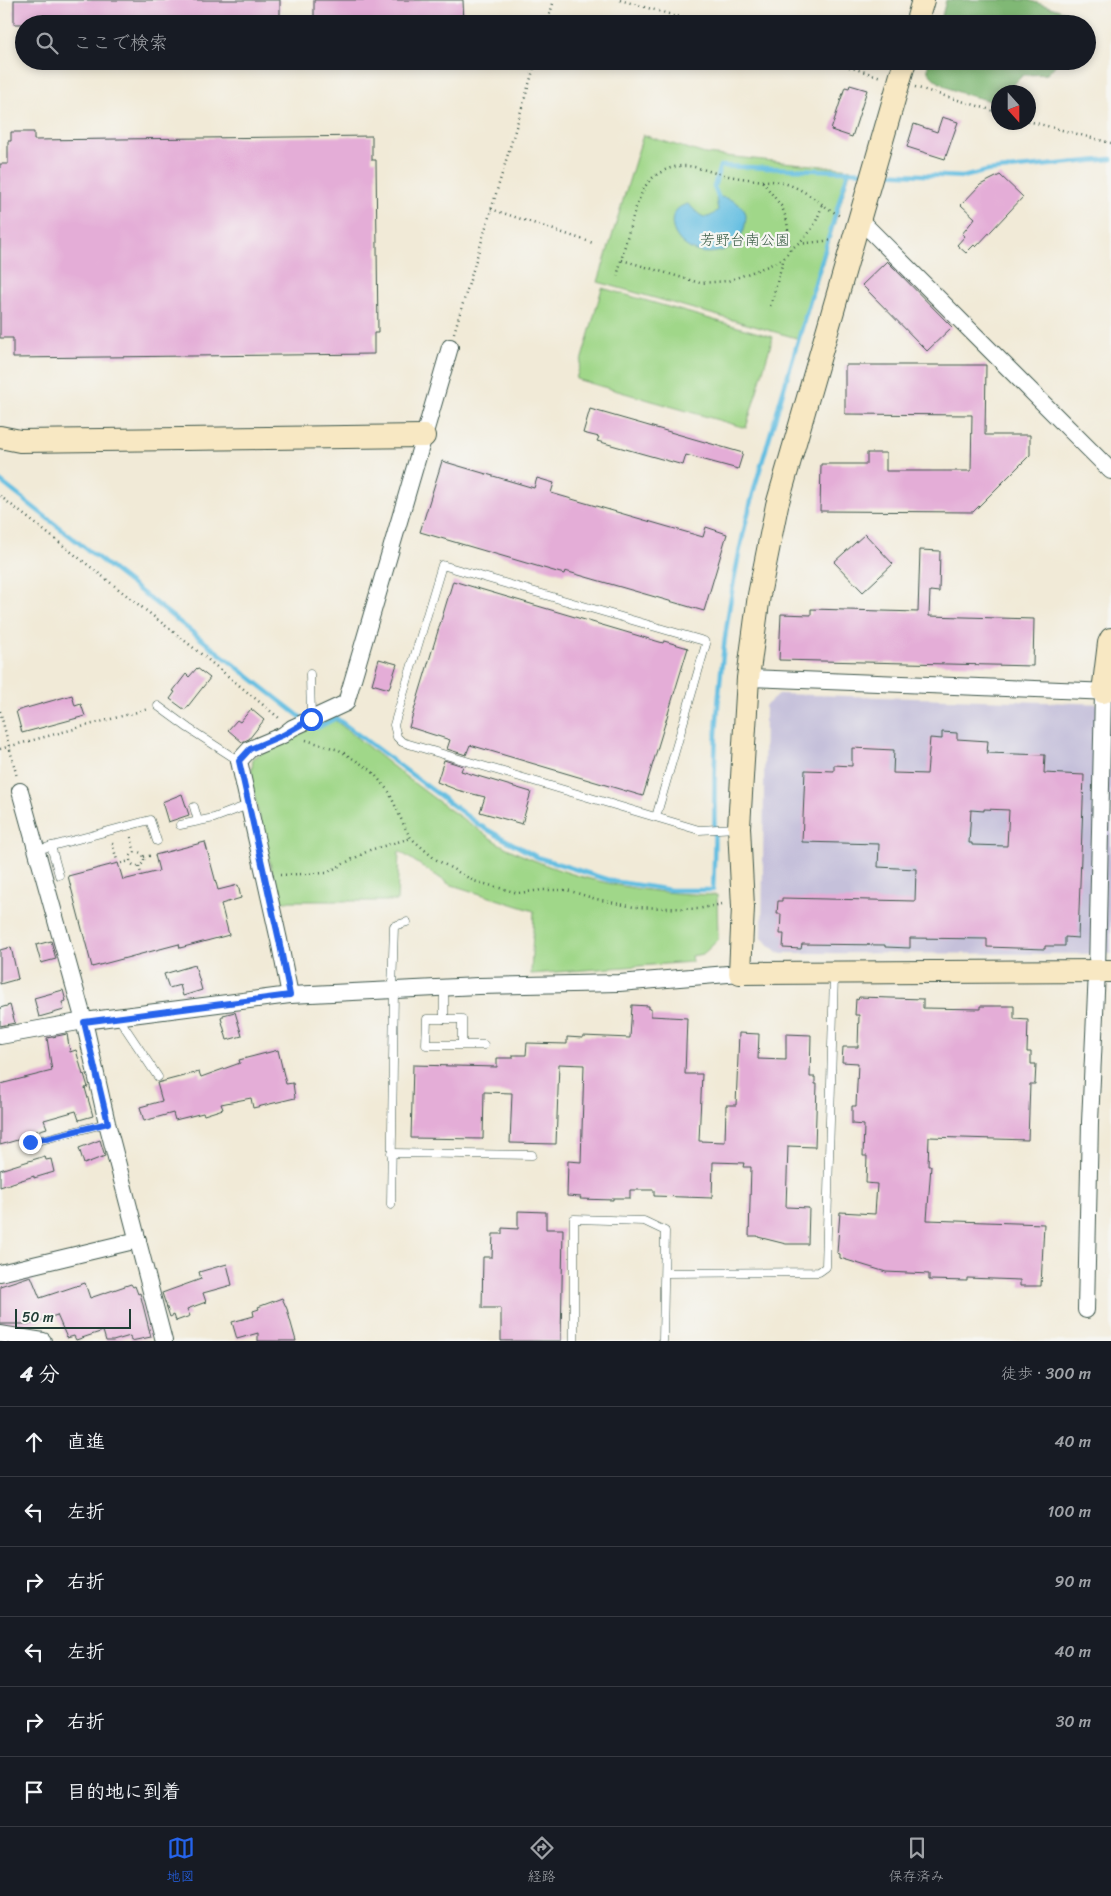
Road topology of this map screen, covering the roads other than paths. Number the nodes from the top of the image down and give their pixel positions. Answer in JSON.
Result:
{"nodes":[{"id":1,"x":923,"y":0,"type":"edge"},
{"id":2,"x":919,"y":15,"type":"edge"},
{"id":3,"x":902,"y":70,"type":"edge"},
{"id":4,"x":850,"y":218,"type":"junction"},
{"id":5,"x":450,"y":347,"type":"road end"},
{"id":6,"x":424,"y":436,"type":"junction"},
{"id":7,"x":0,"y":437,"type":"edge"},
{"id":8,"x":1111,"y":471,"type":"edge"},
{"id":9,"x":1111,"y":639,"type":"edge"},
{"id":10,"x":310,"y":674,"type":"dead end"},
{"id":11,"x":748,"y":678,"type":"junction"},
{"id":12,"x":1107,"y":692,"type":"edge"},
{"id":13,"x":158,"y":706,"type":"road end"},
{"id":14,"x":311,"y":719,"type":"junction"},
{"id":15,"x":239,"y":761,"type":"junction"},
{"id":16,"x":20,"y":791,"type":"road end"},
{"id":17,"x":248,"y":805,"type":"junction"},
{"id":18,"x":194,"y":806,"type":"dead end"},
{"id":19,"x":656,"y":817,"type":"junction"},
{"id":20,"x":198,"y":821,"type":"junction"},
{"id":21,"x":180,"y":825,"type":"dead end"},
{"id":22,"x":740,"y":827,"type":"junction"},
{"id":23,"x":157,"y":841,"type":"dead end"},
{"id":24,"x":44,"y":848,"type":"junction"},
{"id":25,"x":59,"y":875,"type":"dead end"},
{"id":26,"x":407,"y":922,"type":"dead end"},
{"id":27,"x":1104,"y":971,"type":"edge"},
{"id":28,"x":834,"y":972,"type":"junction"},
{"id":29,"x":740,"y":973,"type":"junction"},
{"id":30,"x":444,"y":988,"type":"junction"},
{"id":31,"x":393,"y":990,"type":"junction"},
{"id":32,"x":290,"y":995,"type":"junction"},
{"id":33,"x":118,"y":1017,"type":"junction"},
{"id":34,"x":444,"y":1019,"type":"junction"},
{"id":35,"x":84,"y":1022,"type":"junction"},
{"id":36,"x":0,"y":1036,"type":"edge"},
{"id":37,"x":462,"y":1045,"type":"junction"},
{"id":38,"x":484,"y":1045,"type":"dead end"},
{"id":39,"x":158,"y":1077,"type":"dead end"},
{"id":40,"x":108,"y":1123,"type":"junction"},
{"id":41,"x":30,"y":1142,"type":"dead end"},
{"id":42,"x":392,"y":1153,"type":"junction"},
{"id":43,"x":532,"y":1155,"type":"dead end"},
{"id":44,"x":391,"y":1205,"type":"dead end"},
{"id":45,"x":138,"y":1240,"type":"junction"},
{"id":46,"x":0,"y":1273,"type":"edge"},
{"id":47,"x":665,"y":1273,"type":"junction"},
{"id":48,"x":1086,"y":1310,"type":"dead end"},
{"id":49,"x":0,"y":1334,"type":"edge"},
{"id":50,"x":43,"y":1341,"type":"edge"},
{"id":51,"x":164,"y":1341,"type":"edge"},
{"id":52,"x":574,"y":1341,"type":"edge"},
{"id":53,"x":664,"y":1341,"type":"edge"}],
"edges":[{"from":1,"to":2,"type":"street"},
{"from":3,"to":4,"type":"street"},
{"from":4,"to":8,"type":"street"},
{"from":4,"to":11,"type":"street"},
{"from":5,"to":6,"type":"street"},
{"from":6,"to":7,"type":"street"},
{"from":6,"to":14,"type":"street"},
{"from":9,"to":12,"type":"street"},
{"from":10,"to":14,"type":"lane"},
{"from":11,"to":12,"type":"street"},
{"from":11,"to":22,"type":"street"},
{"from":12,"to":27,"type":"street"},
{"from":13,"to":15,"type":"lane"},
{"from":14,"to":15,"type":"street"},
{"from":15,"to":17,"type":"street"},
{"from":16,"to":24,"type":"street"},
{"from":17,"to":20,"type":"lane"},
{"from":17,"to":32,"type":"street"},
{"from":18,"to":20,"type":"lane"},
{"from":19,"to":19,"type":"lane"},
{"from":19,"to":22,"type":"lane"},
{"from":20,"to":21,"type":"lane"},
{"from":22,"to":29,"type":"street"},
{"from":23,"to":24,"type":"lane"},
{"from":24,"to":25,"type":"lane"},
{"from":24,"to":35,"type":"street"},
{"from":26,"to":31,"type":"lane"},
{"from":27,"to":28,"type":"street"},
{"from":27,"to":48,"type":"street"},
{"from":28,"to":29,"type":"street"},
{"from":28,"to":47,"type":"lane"},
{"from":29,"to":30,"type":"street"},
{"from":30,"to":31,"type":"street"},
{"from":30,"to":34,"type":"lane"},
{"from":31,"to":32,"type":"street"},
{"from":31,"to":42,"type":"lane"},
{"from":32,"to":33,"type":"street"},
{"from":33,"to":35,"type":"street"},
{"from":33,"to":39,"type":"lane"},
{"from":34,"to":37,"type":"lane"},
{"from":34,"to":37,"type":"lane"},
{"from":35,"to":36,"type":"street"},
{"from":35,"to":40,"type":"street"},
{"from":37,"to":38,"type":"lane"},
{"from":40,"to":41,"type":"lane"},
{"from":40,"to":45,"type":"street"},
{"from":42,"to":43,"type":"lane"},
{"from":42,"to":44,"type":"lane"},
{"from":45,"to":46,"type":"street"},
{"from":45,"to":51,"type":"street"},
{"from":47,"to":52,"type":"lane"},
{"from":47,"to":53,"type":"lane"},
{"from":49,"to":50,"type":"street"}]}
